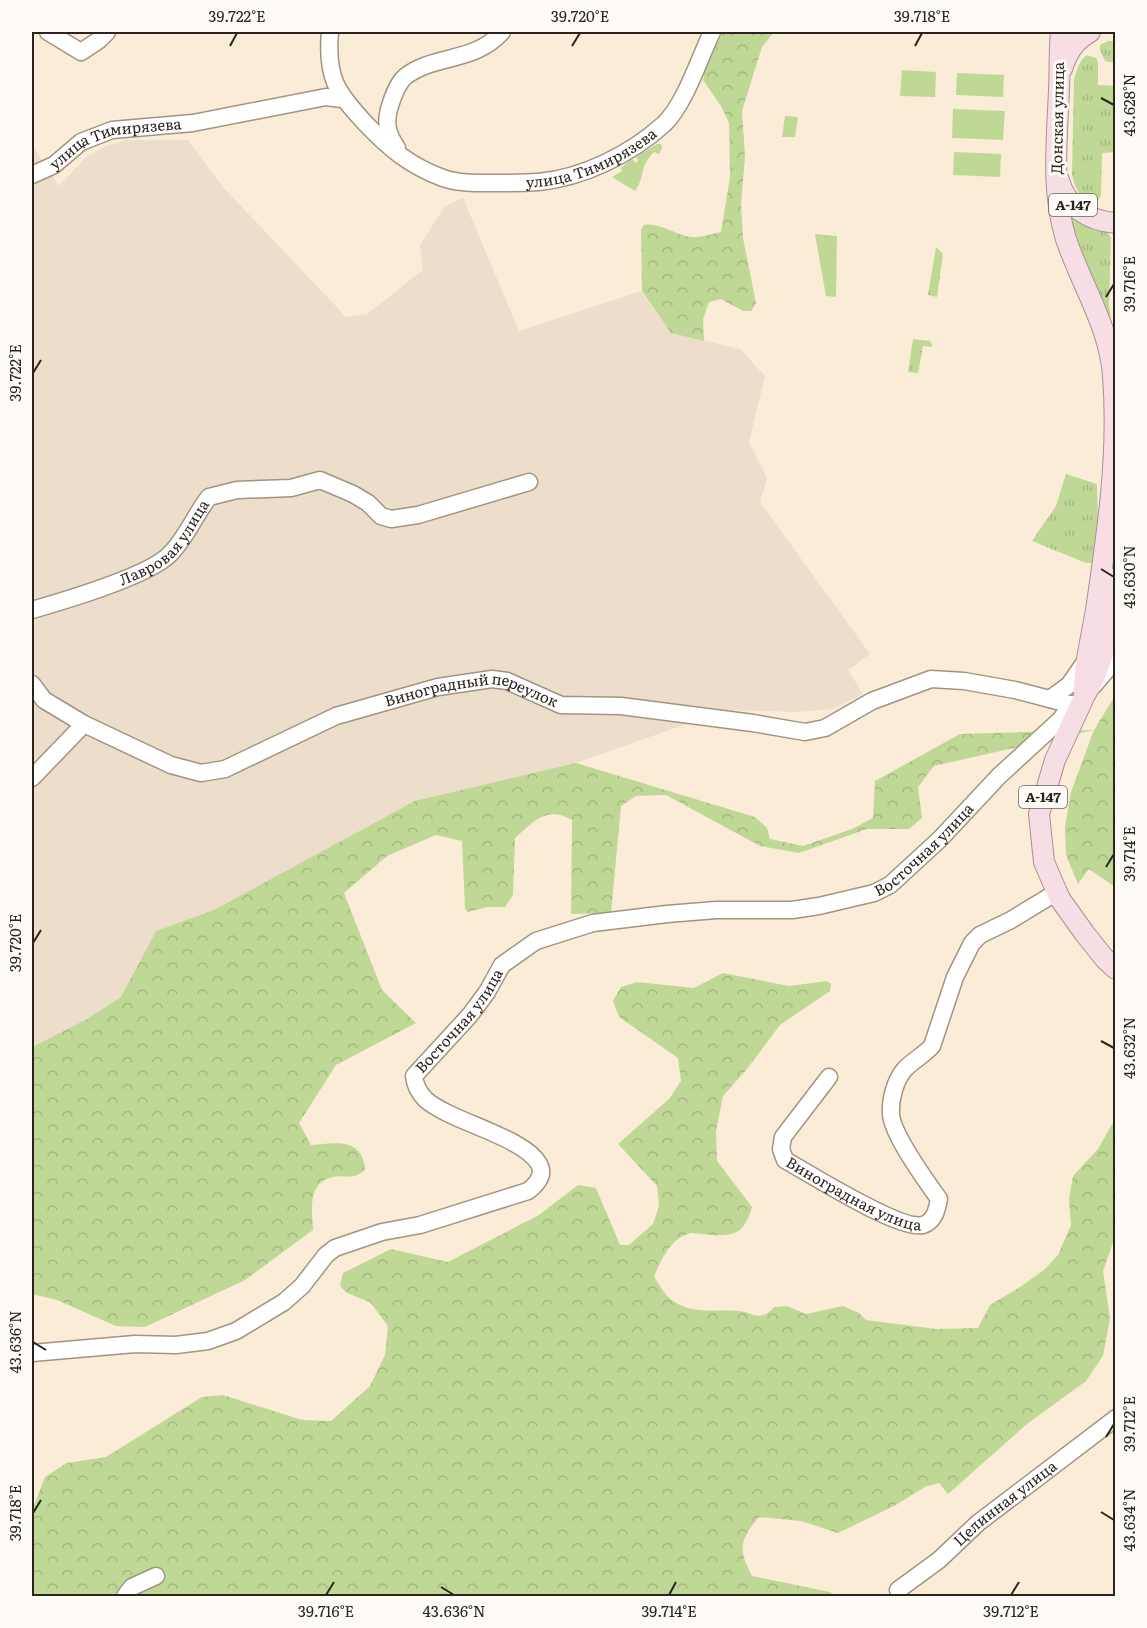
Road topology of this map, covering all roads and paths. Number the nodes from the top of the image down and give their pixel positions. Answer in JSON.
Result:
{"nodes":[{"id":1,"x":48,"y":32,"type":"edge"},
{"id":2,"x":107,"y":32,"type":"edge"},
{"id":3,"x":330,"y":32,"type":"edge"},
{"id":4,"x":502,"y":32,"type":"edge"},
{"id":5,"x":712,"y":32,"type":"edge"},
{"id":6,"x":1061,"y":32,"type":"edge"},
{"id":7,"x":1090,"y":32,"type":"edge"},
{"id":8,"x":1060,"y":81,"type":"junction"},
{"id":9,"x":342,"y":99,"type":"junction"},
{"id":10,"x":1056,"y":163,"type":"junction"},
{"id":11,"x":412,"y":164,"type":"junction"},
{"id":12,"x":32,"y":175,"type":"edge"},
{"id":13,"x":1116,"y":223,"type":"edge"},
{"id":14,"x":529,"y":482,"type":"dead end"},
{"id":15,"x":1116,"y":578,"type":"edge"},
{"id":16,"x":32,"y":609,"type":"edge"},
{"id":17,"x":1116,"y":617,"type":"edge"},
{"id":18,"x":1089,"y":656,"type":"junction"},
{"id":19,"x":1116,"y":659,"type":"edge"},
{"id":20,"x":32,"y":684,"type":"edge"},
{"id":21,"x":1050,"y":699,"type":"junction"},
{"id":22,"x":1079,"y":702,"type":"junction"},
{"id":23,"x":84,"y":723,"type":"junction"},
{"id":24,"x":32,"y":778,"type":"edge"},
{"id":25,"x":1057,"y":892,"type":"junction"},
{"id":26,"x":1116,"y":969,"type":"edge"},
{"id":27,"x":829,"y":1077,"type":"dead end"},
{"id":28,"x":32,"y":1353,"type":"edge"},
{"id":29,"x":1116,"y":1418,"type":"edge"},
{"id":30,"x":156,"y":1576,"type":"dead end"},
{"id":31,"x":897,"y":1590,"type":"dead end"},
{"id":32,"x":125,"y":1596,"type":"edge"}],
"edges":[{"from":1,"to":2,"type":"street"},
{"from":3,"to":9,"type":"street","name":"улица Тимирязева"},
{"from":4,"to":11,"type":"street","name":"улица Тимирязева"},
{"from":5,"to":11,"type":"street","name":"улица Тимирязева"},
{"from":6,"to":8,"type":"main road","name":"Донская улица","number":"А-147"},
{"from":7,"to":8,"type":"main road","number":"А-147"},
{"from":8,"to":10,"type":"main road","name":"Донская улица","number":"А-147"},
{"from":9,"to":11,"type":"street","name":"улица Тимирязева"},
{"from":9,"to":12,"type":"street","name":"улица Тимирязева"},
{"from":10,"to":13,"type":"main road","number":"А-147"},
{"from":10,"to":18,"type":"main road","name":"Донская улица","number":"А-147"},
{"from":14,"to":16,"type":"street","name":"Лавровая улица"},
{"from":15,"to":22,"type":"main road","number":"А-147"},
{"from":17,"to":22,"type":"main road","number":"А-147"},
{"from":18,"to":21,"type":"street"},
{"from":18,"to":22,"type":"main road","name":"Донская улица","number":"А-147"},
{"from":19,"to":22,"type":"street"},
{"from":20,"to":23,"type":"street"},
{"from":21,"to":22,"type":"street","name":"Виноградный переулок"},
{"from":21,"to":23,"type":"street","name":"Виноградный переулок"},
{"from":22,"to":25,"type":"main road","number":"А-147"},
{"from":22,"to":28,"type":"street","name":"Восточная улица"},
{"from":23,"to":24,"type":"street"},
{"from":25,"to":26,"type":"main road","number":"А-147"},
{"from":25,"to":27,"type":"street","name":"Виноградная улица"},
{"from":29,"to":31,"type":"street","name":"Целинная улица"},
{"from":30,"to":32,"type":"street"}]}
